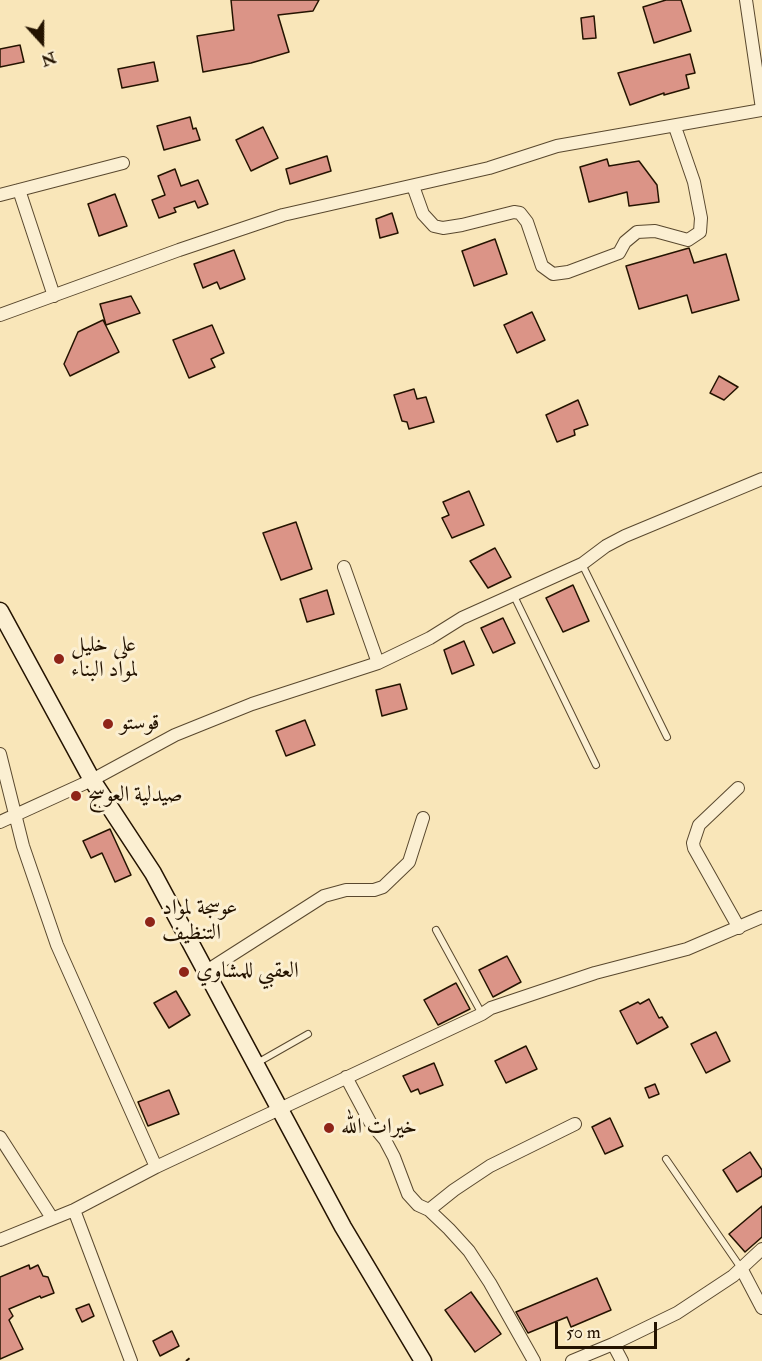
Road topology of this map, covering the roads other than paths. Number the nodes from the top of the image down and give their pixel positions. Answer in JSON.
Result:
{"nodes":[{"id":1,"x":746,"y":0,"type":"edge"},
{"id":2,"x":762,"y":110,"type":"edge"},
{"id":3,"x":675,"y":127,"type":"junction"},
{"id":4,"x":123,"y":163,"type":"dead end"},
{"id":5,"x":413,"y":186,"type":"junction"},
{"id":6,"x":19,"y":190,"type":"junction"},
{"id":7,"x":0,"y":195,"type":"edge"},
{"id":8,"x":54,"y":296,"type":"junction"},
{"id":9,"x":0,"y":315,"type":"edge"},
{"id":10,"x":762,"y":479,"type":"edge"},
{"id":11,"x":582,"y":564,"type":"junction"},
{"id":12,"x":344,"y":567,"type":"dead end"},
{"id":13,"x":513,"y":594,"type":"junction"},
{"id":14,"x":0,"y":611,"type":"edge"},
{"id":15,"x":378,"y":663,"type":"junction"},
{"id":16,"x":667,"y":737,"type":"dead end"},
{"id":17,"x":0,"y":754,"type":"edge"},
{"id":18,"x":596,"y":765,"type":"dead end"},
{"id":19,"x":92,"y":780,"type":"junction"},
{"id":20,"x":738,"y":788,"type":"dead end"},
{"id":21,"x":16,"y":814,"type":"junction"},
{"id":22,"x":423,"y":818,"type":"dead end"},
{"id":23,"x":0,"y":822,"type":"edge"},
{"id":24,"x":762,"y":917,"type":"edge"},
{"id":25,"x":739,"y":928,"type":"junction"},
{"id":26,"x":436,"y":930,"type":"dead end"},
{"id":27,"x":206,"y":972,"type":"junction"},
{"id":28,"x":482,"y":1014,"type":"junction"},
{"id":29,"x":308,"y":1035,"type":"dead end"},
{"id":30,"x":257,"y":1063,"type":"junction"},
{"id":31,"x":346,"y":1077,"type":"junction"},
{"id":32,"x":280,"y":1108,"type":"junction"},
{"id":33,"x":575,"y":1124,"type":"dead end"},
{"id":34,"x":0,"y":1137,"type":"edge"},
{"id":35,"x":666,"y":1159,"type":"dead end"},
{"id":36,"x":156,"y":1167,"type":"junction"},
{"id":37,"x":75,"y":1210,"type":"junction"},
{"id":38,"x":429,"y":1210,"type":"junction"},
{"id":39,"x":52,"y":1218,"type":"junction"},
{"id":40,"x":0,"y":1240,"type":"edge"},
{"id":41,"x":762,"y":1249,"type":"edge"},
{"id":42,"x":741,"y":1269,"type":"junction"},
{"id":43,"x":762,"y":1308,"type":"edge"},
{"id":44,"x":614,"y":1344,"type":"junction"},
{"id":45,"x":131,"y":1361,"type":"edge"},
{"id":46,"x":423,"y":1361,"type":"edge"},
{"id":47,"x":534,"y":1361,"type":"edge"},
{"id":48,"x":572,"y":1361,"type":"edge"},
{"id":49,"x":622,"y":1361,"type":"edge"}],
"edges":[{"from":1,"to":2,"type":"street"},
{"from":2,"to":3,"type":"street"},
{"from":3,"to":5,"type":"street"},
{"from":3,"to":5,"type":"street"},
{"from":4,"to":6,"type":"street"},
{"from":5,"to":8,"type":"street"},
{"from":6,"to":7,"type":"street"},
{"from":6,"to":8,"type":"street"},
{"from":8,"to":9,"type":"street"},
{"from":10,"to":11,"type":"street"},
{"from":11,"to":13,"type":"street"},
{"from":11,"to":16,"type":"lane"},
{"from":12,"to":15,"type":"street"},
{"from":13,"to":15,"type":"street"},
{"from":13,"to":18,"type":"lane"},
{"from":14,"to":19,"type":"street"},
{"from":15,"to":19,"type":"street"},
{"from":17,"to":21,"type":"street"},
{"from":19,"to":21,"type":"street"},
{"from":19,"to":27,"type":"street"},
{"from":20,"to":25,"type":"street"},
{"from":21,"to":23,"type":"street"},
{"from":21,"to":36,"type":"street"},
{"from":22,"to":27,"type":"street"},
{"from":24,"to":25,"type":"street"},
{"from":25,"to":28,"type":"street"},
{"from":26,"to":28,"type":"lane"},
{"from":27,"to":30,"type":"street"},
{"from":28,"to":31,"type":"street"},
{"from":29,"to":30,"type":"lane"},
{"from":30,"to":32,"type":"street"},
{"from":31,"to":32,"type":"street"},
{"from":31,"to":38,"type":"street"},
{"from":32,"to":36,"type":"street"},
{"from":32,"to":46,"type":"street"},
{"from":33,"to":38,"type":"street"},
{"from":34,"to":39,"type":"street"},
{"from":35,"to":42,"type":"lane"},
{"from":36,"to":37,"type":"street"},
{"from":37,"to":39,"type":"street"},
{"from":37,"to":45,"type":"street"},
{"from":38,"to":47,"type":"street"},
{"from":39,"to":40,"type":"street"},
{"from":41,"to":42,"type":"street"},
{"from":42,"to":43,"type":"street"},
{"from":42,"to":44,"type":"street"},
{"from":44,"to":48,"type":"street"},
{"from":44,"to":49,"type":"street"}]}
